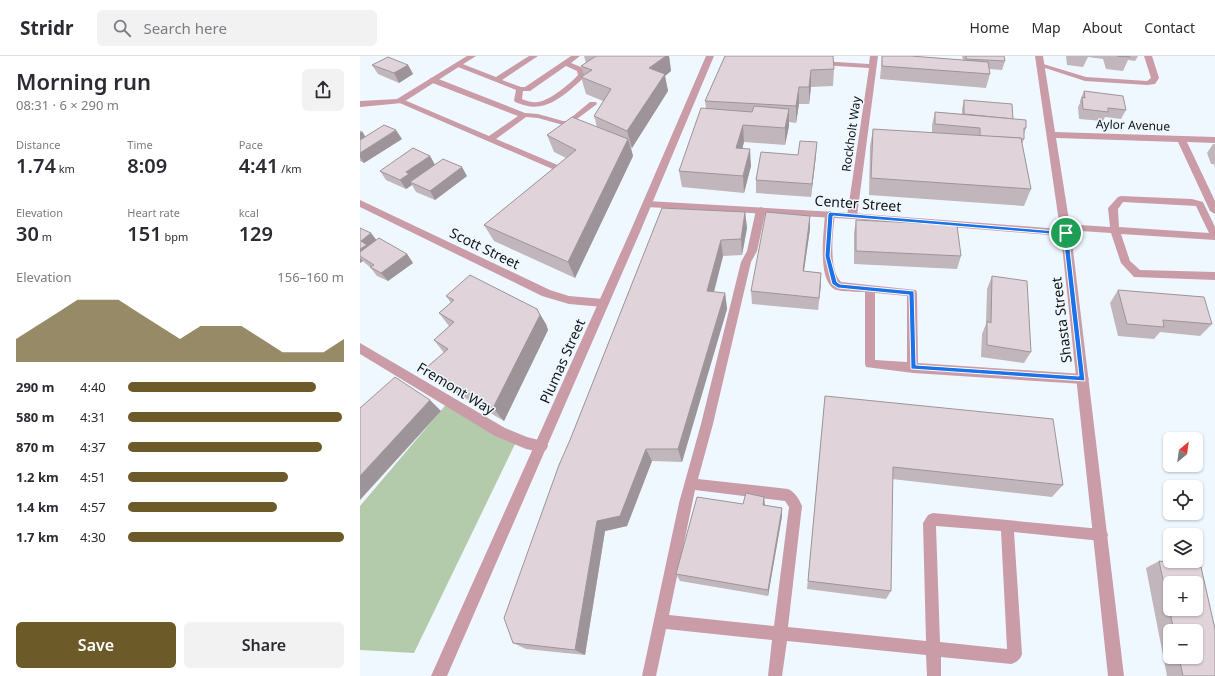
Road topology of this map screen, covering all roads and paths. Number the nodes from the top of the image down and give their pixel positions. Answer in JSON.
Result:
{"nodes":[{"id":1,"x":472,"y":56,"type":"edge"},
{"id":2,"x":534,"y":56,"type":"edge"},
{"id":3,"x":576,"y":56,"type":"edge"},
{"id":4,"x":710,"y":56,"type":"edge"},
{"id":5,"x":874,"y":56,"type":"edge"},
{"id":6,"x":1148,"y":56,"type":"edge"},
{"id":7,"x":1040,"y":61,"type":"edge"},
{"id":8,"x":815,"y":62,"type":"edge"},
{"id":9,"x":566,"y":64,"type":"junction"},
{"id":10,"x":457,"y":65,"type":"junction"},
{"id":11,"x":872,"y":66,"type":"junction"},
{"id":12,"x":433,"y":80,"type":"junction"},
{"id":13,"x":497,"y":80,"type":"junction"},
{"id":14,"x":520,"y":89,"type":"junction"},
{"id":15,"x":399,"y":101,"type":"junction"},
{"id":16,"x":360,"y":104,"type":"edge"},
{"id":17,"x":592,"y":104,"type":"dead end"},
{"id":18,"x":524,"y":115,"type":"junction"},
{"id":19,"x":1050,"y":135,"type":"junction"},
{"id":20,"x":1181,"y":138,"type":"junction"},
{"id":21,"x":491,"y":139,"type":"junction"},
{"id":22,"x":1215,"y":140,"type":"edge"},
{"id":23,"x":564,"y":171,"type":"edge"},
{"id":24,"x":360,"y":203,"type":"edge"},
{"id":25,"x":647,"y":204,"type":"junction"},
{"id":26,"x":761,"y":210,"type":"junction"},
{"id":27,"x":1215,"y":211,"type":"edge"},
{"id":28,"x":830,"y":214,"type":"junction"},
{"id":29,"x":852,"y":216,"type":"junction"},
{"id":30,"x":1065,"y":230,"type":"junction"},
{"id":31,"x":1116,"y":230,"type":"junction"},
{"id":32,"x":1215,"y":237,"type":"edge"},
{"id":33,"x":1215,"y":276,"type":"edge"},
{"id":34,"x":870,"y":289,"type":"junction"},
{"id":35,"x":603,"y":303,"type":"junction"},
{"id":36,"x":360,"y":348,"type":"edge"},
{"id":37,"x":913,"y":368,"type":"junction"},
{"id":38,"x":1083,"y":379,"type":"junction"},
{"id":39,"x":541,"y":446,"type":"junction"},
{"id":40,"x":690,"y":484,"type":"junction"},
{"id":41,"x":1007,"y":525,"type":"junction"},
{"id":42,"x":1101,"y":535,"type":"junction"},
{"id":43,"x":660,"y":621,"type":"junction"},
{"id":44,"x":780,"y":635,"type":"junction"},
{"id":45,"x":933,"y":649,"type":"junction"},
{"id":46,"x":439,"y":676,"type":"edge"},
{"id":47,"x":649,"y":676,"type":"edge"},
{"id":48,"x":775,"y":676,"type":"edge"},
{"id":49,"x":934,"y":676,"type":"edge"},
{"id":50,"x":1116,"y":676,"type":"edge"}],
"edges":[{"from":1,"to":10,"type":"street"},
{"from":2,"to":13,"type":"lane"},
{"from":3,"to":9,"type":"lane"},
{"from":4,"to":25,"type":"street","name":"Plumas Street"},
{"from":5,"to":11,"type":"lane","name":"Rockholt Way"},
{"from":6,"to":7,"type":"lane"},
{"from":7,"to":19,"type":"street","name":"Shasta Street"},
{"from":8,"to":11,"type":"lane"},
{"from":9,"to":14,"type":"lane"},
{"from":9,"to":14,"type":"lane"},
{"from":10,"to":12,"type":"street"},
{"from":10,"to":13,"type":"lane"},
{"from":11,"to":29,"type":"lane","name":"Rockholt Way"},
{"from":12,"to":15,"type":"street"},
{"from":12,"to":18,"type":"lane"},
{"from":13,"to":14,"type":"lane"},
{"from":15,"to":16,"type":"street"},
{"from":15,"to":21,"type":"lane"},
{"from":17,"to":18,"type":"lane"},
{"from":18,"to":21,"type":"lane"},
{"from":19,"to":20,"type":"street","name":"Aylor Avenue"},
{"from":19,"to":30,"type":"street","name":"Shasta Street"},
{"from":20,"to":22,"type":"street","name":"Aylor Avenue"},
{"from":20,"to":27,"type":"street"},
{"from":21,"to":23,"type":"lane"},
{"from":24,"to":35,"type":"street","name":"Scott Street"},
{"from":25,"to":26,"type":"street","name":"Center Street"},
{"from":25,"to":35,"type":"street","name":"Plumas Street"},
{"from":26,"to":28,"type":"street","name":"Center Street"},
{"from":26,"to":40,"type":"lane"},
{"from":28,"to":29,"type":"street","name":"Center Street"},
{"from":28,"to":34,"type":"lane"},
{"from":29,"to":30,"type":"street","name":"Center Street"},
{"from":30,"to":31,"type":"lane"},
{"from":30,"to":38,"type":"street","name":"Shasta Street"},
{"from":31,"to":32,"type":"lane"},
{"from":31,"to":32,"type":"lane"},
{"from":31,"to":33,"type":"lane"},
{"from":34,"to":37,"type":"lane"},
{"from":34,"to":37,"type":"lane"},
{"from":35,"to":39,"type":"street","name":"Plumas Street"},
{"from":36,"to":39,"type":"street","name":"Fremont Way"},
{"from":37,"to":38,"type":"lane"},
{"from":38,"to":42,"type":"street","name":"Shasta Street"},
{"from":39,"to":46,"type":"street","name":"Plumas Street"},
{"from":40,"to":43,"type":"lane"},
{"from":40,"to":44,"type":"lane"},
{"from":41,"to":42,"type":"lane"},
{"from":41,"to":45,"type":"lane"},
{"from":41,"to":45,"type":"lane"},
{"from":42,"to":50,"type":"street","name":"Shasta Street"},
{"from":43,"to":44,"type":"lane"},
{"from":43,"to":47,"type":"lane"},
{"from":44,"to":45,"type":"lane"},
{"from":44,"to":48,"type":"lane"},
{"from":45,"to":49,"type":"lane"}]}
